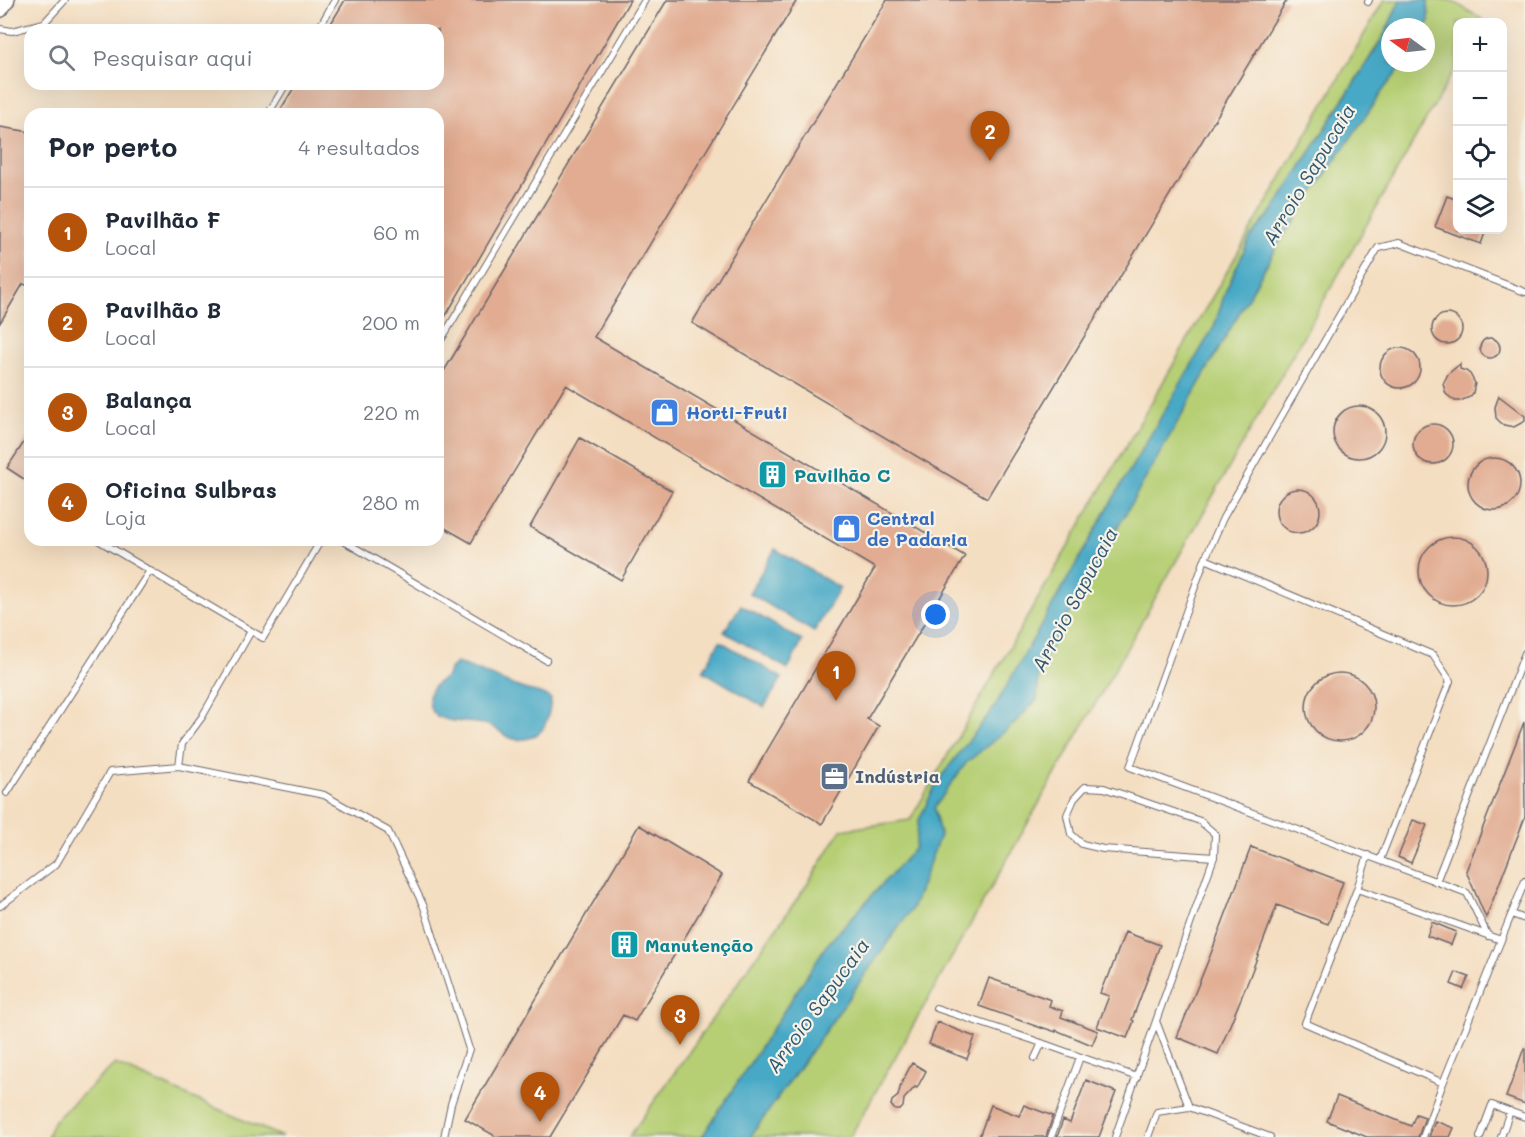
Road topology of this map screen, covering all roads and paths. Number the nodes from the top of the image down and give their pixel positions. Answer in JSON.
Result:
{"nodes":[{"id":1,"x":6,"y":0,"type":"edge"},
{"id":2,"x":65,"y":0,"type":"edge"},
{"id":3,"x":335,"y":0,"type":"edge"},
{"id":4,"x":645,"y":0,"type":"edge"},
{"id":5,"x":0,"y":9,"type":"edge"},
{"id":6,"x":40,"y":24,"type":"edge"},
{"id":7,"x":321,"y":24,"type":"edge"},
{"id":8,"x":24,"y":28,"type":"edge"},
{"id":9,"x":0,"y":29,"type":"edge"},
{"id":10,"x":282,"y":90,"type":"edge"},
{"id":11,"x":272,"y":108,"type":"edge"},
{"id":12,"x":1525,"y":292,"type":"edge"},
{"id":13,"x":444,"y":335,"type":"edge"},
{"id":14,"x":108,"y":546,"type":"edge"},
{"id":15,"x":317,"y":546,"type":"edge"},
{"id":16,"x":352,"y":546,"type":"edge"},
{"id":17,"x":1205,"y":559,"type":"junction"},
{"id":18,"x":149,"y":572,"type":"junction"},
{"id":19,"x":252,"y":631,"type":"junction"},
{"id":20,"x":1525,"y":653,"type":"edge"},
{"id":21,"x":546,"y":660,"type":"dead end"},
{"id":22,"x":179,"y":766,"type":"junction"},
{"id":23,"x":7,"y":793,"type":"dead end"},
{"id":24,"x":1368,"y":855,"type":"junction"},
{"id":25,"x":1214,"y":857,"type":"junction"},
{"id":26,"x":1380,"y":860,"type":"junction"},
{"id":27,"x":1525,"y":881,"type":"edge"},
{"id":28,"x":1436,"y":882,"type":"junction"},
{"id":29,"x":1357,"y":889,"type":"junction"},
{"id":30,"x":0,"y":906,"type":"edge"},
{"id":31,"x":1512,"y":914,"type":"junction"},
{"id":32,"x":1525,"y":919,"type":"edge"},
{"id":33,"x":1488,"y":936,"type":"junction"},
{"id":34,"x":1501,"y":940,"type":"junction"},
{"id":35,"x":936,"y":1008,"type":"dead end"},
{"id":36,"x":1156,"y":1022,"type":"junction"},
{"id":37,"x":1042,"y":1043,"type":"junction"},
{"id":38,"x":1080,"y":1057,"type":"junction"},
{"id":39,"x":1035,"y":1059,"type":"dead end"},
{"id":40,"x":1137,"y":1077,"type":"junction"},
{"id":41,"x":1443,"y":1083,"type":"junction"},
{"id":42,"x":1189,"y":1107,"type":"junction"},
{"id":43,"x":1510,"y":1112,"type":"junction"},
{"id":44,"x":1525,"y":1117,"type":"edge"},
{"id":45,"x":444,"y":1137,"type":"edge"},
{"id":46,"x":1051,"y":1137,"type":"edge"},
{"id":47,"x":1115,"y":1137,"type":"edge"},
{"id":48,"x":1148,"y":1137,"type":"edge"},
{"id":49,"x":1270,"y":1137,"type":"edge"},
{"id":50,"x":1424,"y":1137,"type":"edge"},
{"id":51,"x":1480,"y":1137,"type":"edge"},
{"id":52,"x":1501,"y":1137,"type":"edge"}],
"edges":[{"from":1,"to":5,"type":"main road"},
{"from":2,"to":6,"type":"lane"},
{"from":3,"to":7,"type":"lane"},
{"from":4,"to":13,"type":"lane"},
{"from":8,"to":9,"type":"lane"},
{"from":10,"to":11,"type":"lane"},
{"from":12,"to":17,"type":"lane"},
{"from":14,"to":18,"type":"lane"},
{"from":15,"to":19,"type":"lane"},
{"from":16,"to":21,"type":"lane"},
{"from":17,"to":24,"type":"lane"},
{"from":17,"to":26,"type":"lane"},
{"from":18,"to":19,"type":"lane"},
{"from":18,"to":23,"type":"lane"},
{"from":19,"to":22,"type":"lane"},
{"from":20,"to":28,"type":"lane"},
{"from":22,"to":30,"type":"lane"},
{"from":22,"to":45,"type":"lane"},
{"from":24,"to":26,"type":"lane"},
{"from":24,"to":29,"type":"lane"},
{"from":25,"to":25,"type":"lane"},
{"from":25,"to":36,"type":"lane"},
{"from":26,"to":28,"type":"lane"},
{"from":27,"to":31,"type":"lane"},
{"from":28,"to":33,"type":"lane"},
{"from":29,"to":33,"type":"lane"},
{"from":29,"to":41,"type":"lane"},
{"from":31,"to":32,"type":"lane"},
{"from":31,"to":34,"type":"lane"},
{"from":33,"to":34,"type":"lane"},
{"from":34,"to":41,"type":"lane"},
{"from":35,"to":37,"type":"lane"},
{"from":36,"to":40,"type":"lane"},
{"from":36,"to":42,"type":"lane"},
{"from":37,"to":38,"type":"lane"},
{"from":37,"to":39,"type":"lane"},
{"from":38,"to":40,"type":"lane"},
{"from":38,"to":46,"type":"lane"},
{"from":40,"to":47,"type":"lane"},
{"from":41,"to":50,"type":"lane"},
{"from":42,"to":48,"type":"lane"},
{"from":42,"to":49,"type":"lane"},
{"from":43,"to":44,"type":"lane"},
{"from":43,"to":51,"type":"lane"},
{"from":43,"to":52,"type":"lane"}]}
